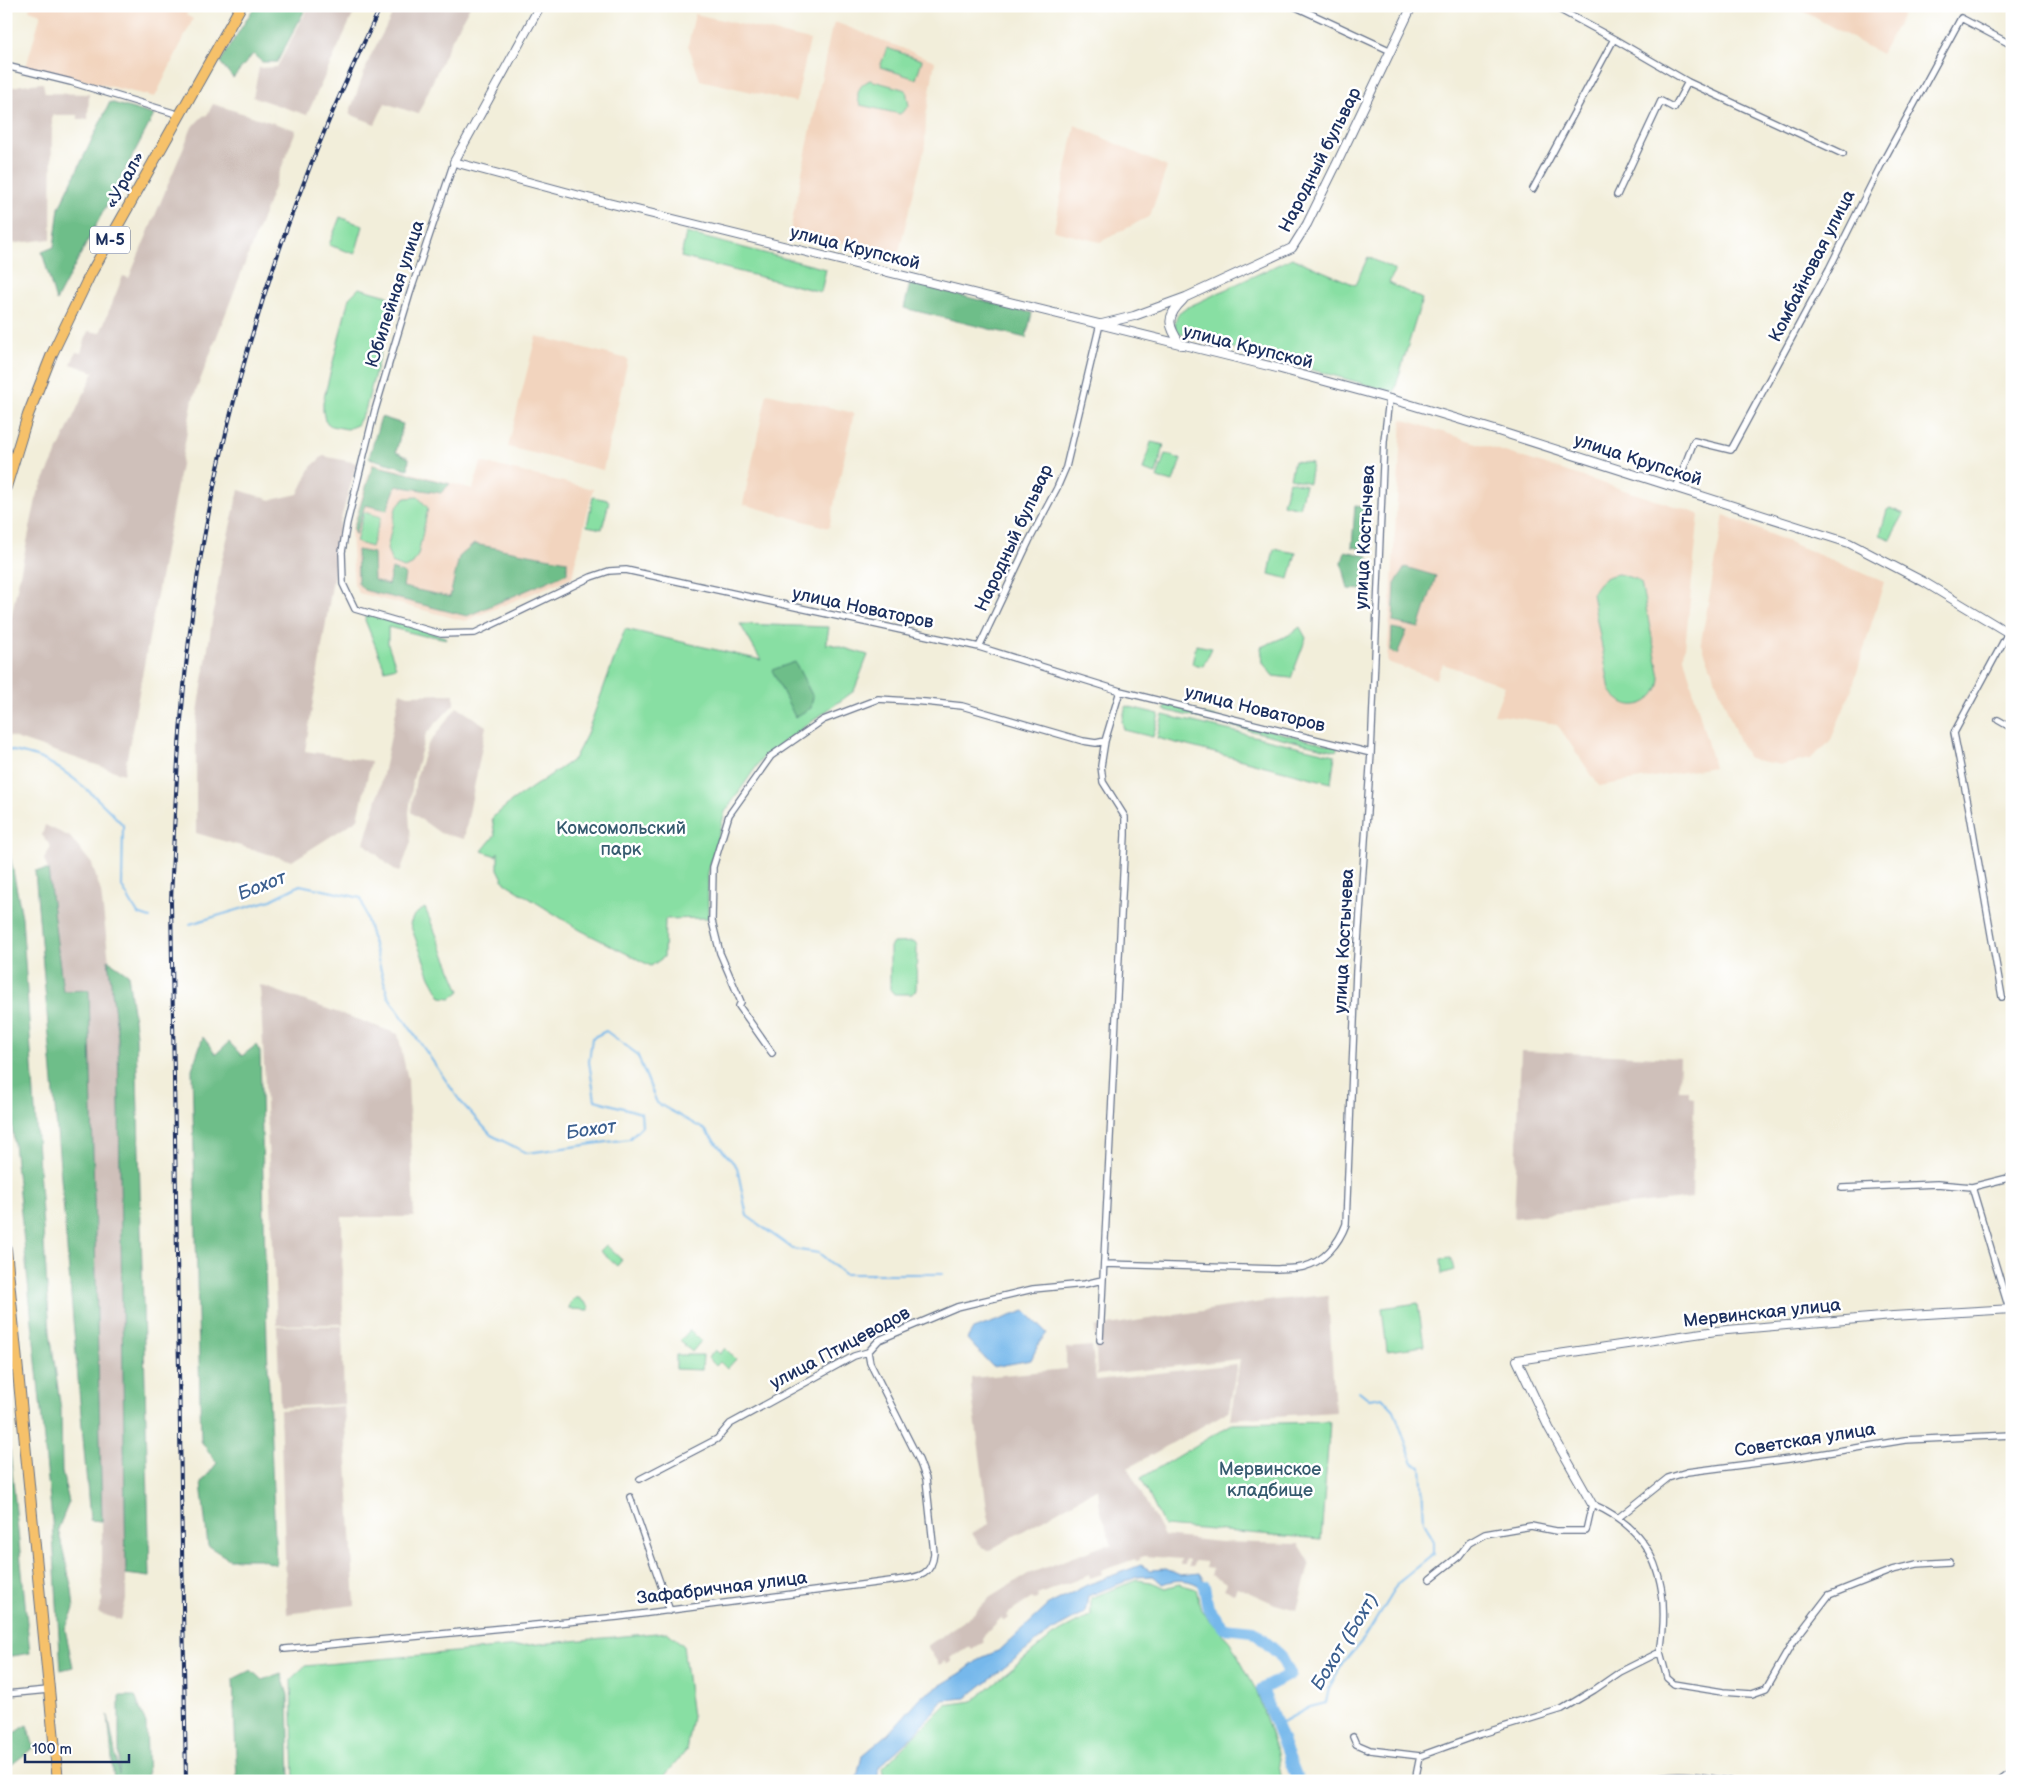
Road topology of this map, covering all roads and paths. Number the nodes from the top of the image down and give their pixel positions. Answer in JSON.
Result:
{"nodes":[{"id":1,"x":241,"y":6,"type":"edge"},
{"id":2,"x":540,"y":6,"type":"edge"},
{"id":3,"x":1294,"y":6,"type":"edge"},
{"id":4,"x":1412,"y":6,"type":"edge"},
{"id":5,"x":1553,"y":6,"type":"edge"},
{"id":6,"x":1614,"y":39,"type":"junction"},
{"id":7,"x":2012,"y":45,"type":"edge"},
{"id":8,"x":1390,"y":51,"type":"junction"},
{"id":9,"x":6,"y":66,"type":"edge"},
{"id":10,"x":1688,"y":82,"type":"junction"},
{"id":11,"x":180,"y":115,"type":"junction"},
{"id":12,"x":1842,"y":154,"type":"dead end"},
{"id":13,"x":454,"y":162,"type":"junction"},
{"id":14,"x":1533,"y":189,"type":"dead end"},
{"id":15,"x":1617,"y":195,"type":"dead end"},
{"id":16,"x":1186,"y":296,"type":"junction"},
{"id":17,"x":1134,"y":316,"type":"junction"},
{"id":18,"x":1100,"y":324,"type":"junction"},
{"id":19,"x":1135,"y":333,"type":"junction"},
{"id":20,"x":1180,"y":345,"type":"junction"},
{"id":21,"x":1389,"y":399,"type":"junction"},
{"id":22,"x":6,"y":487,"type":"edge"},
{"id":23,"x":1676,"y":488,"type":"junction"},
{"id":24,"x":355,"y":609,"type":"joint"},
{"id":25,"x":2011,"y":632,"type":"edge"},
{"id":26,"x":979,"y":648,"type":"junction"},
{"id":27,"x":1120,"y":691,"type":"junction"},
{"id":28,"x":1998,"y":720,"type":"dead end"},
{"id":29,"x":2012,"y":728,"type":"edge"},
{"id":30,"x":1105,"y":741,"type":"junction"},
{"id":31,"x":1371,"y":753,"type":"junction"},
{"id":32,"x":2002,"y":997,"type":"dead end"},
{"id":33,"x":772,"y":1053,"type":"dead end"},
{"id":34,"x":2012,"y":1177,"type":"edge"},
{"id":35,"x":1972,"y":1187,"type":"junction"},
{"id":36,"x":1842,"y":1188,"type":"dead end"},
{"id":37,"x":6,"y":1249,"type":"edge"},
{"id":38,"x":1105,"y":1264,"type":"junction"},
{"id":39,"x":1102,"y":1280,"type":"junction"},
{"id":40,"x":2010,"y":1309,"type":"edge"},
{"id":41,"x":2012,"y":1319,"type":"edge"},
{"id":42,"x":1100,"y":1340,"type":"dead end"},
{"id":43,"x":868,"y":1352,"type":"junction"},
{"id":44,"x":2012,"y":1435,"type":"edge"},
{"id":45,"x":640,"y":1479,"type":"dead end"},
{"id":46,"x":630,"y":1497,"type":"dead end"},
{"id":47,"x":1592,"y":1504,"type":"junction"},
{"id":48,"x":1618,"y":1518,"type":"junction"},
{"id":49,"x":1950,"y":1562,"type":"dead end"},
{"id":50,"x":1430,"y":1579,"type":"dead end"},
{"id":51,"x":670,"y":1610,"type":"junction"},
{"id":52,"x":286,"y":1649,"type":"dead end"},
{"id":53,"x":1660,"y":1652,"type":"junction"},
{"id":54,"x":48,"y":1690,"type":"junction"},
{"id":55,"x":6,"y":1694,"type":"edge"},
{"id":56,"x":1353,"y":1737,"type":"dead end"},
{"id":57,"x":1420,"y":1756,"type":"junction"},
{"id":58,"x":2012,"y":1772,"type":"edge"},
{"id":59,"x":58,"y":1781,"type":"edge"},
{"id":60,"x":1415,"y":1781,"type":"edge"},
{"id":61,"x":1643,"y":1781,"type":"edge"},
{"id":62,"x":1729,"y":1781,"type":"edge"},
{"id":63,"x":2000,"y":1781,"type":"edge"}],
"edges":[{"from":1,"to":11,"type":"highway","name":"«Урал»","number":"М-5"},
{"from":2,"to":13,"type":"street","name":"Юбилейная улица"},
{"from":3,"to":8,"type":"street"},
{"from":4,"to":8,"type":"street","name":"Народный бульвар"},
{"from":5,"to":6,"type":"street"},
{"from":6,"to":10,"type":"street"},
{"from":6,"to":14,"type":"street"},
{"from":7,"to":23,"type":"street","name":"Комбайновая улица"},
{"from":8,"to":16,"type":"street","name":"Народный бульвар"},
{"from":9,"to":11,"type":"street"},
{"from":10,"to":12,"type":"street"},
{"from":10,"to":15,"type":"street"},
{"from":11,"to":22,"type":"highway","name":"«Урал»","number":"М-5"},
{"from":13,"to":18,"type":"street","name":"улица Крупской"},
{"from":13,"to":24,"type":"street","name":"Юбилейная улица"},
{"from":16,"to":17,"type":"street","name":"Народный бульвар"},
{"from":16,"to":20,"type":"street","name":"Народный бульвар"},
{"from":17,"to":18,"type":"street","name":"Народный бульвар"},
{"from":17,"to":19,"type":"street"},
{"from":18,"to":19,"type":"street","name":"улица Крупской"},
{"from":18,"to":26,"type":"street","name":"Народный бульвар"},
{"from":19,"to":20,"type":"street","name":"улица Крупской"},
{"from":20,"to":21,"type":"street","name":"улица Крупской"},
{"from":21,"to":23,"type":"street","name":"улица Крупской"},
{"from":21,"to":31,"type":"street","name":"улица Костычева"},
{"from":23,"to":25,"type":"street","name":"улица Крупской"},
{"from":24,"to":26,"type":"street","name":"улица Новаторов"},
{"from":25,"to":32,"type":"street"},
{"from":26,"to":27,"type":"street","name":"улица Новаторов"},
{"from":27,"to":30,"type":"street"},
{"from":27,"to":31,"type":"street","name":"улица Новаторов"},
{"from":28,"to":29,"type":"street"},
{"from":30,"to":33,"type":"street"},
{"from":30,"to":38,"type":"street"},
{"from":31,"to":38,"type":"street","name":"улица Костычева"},
{"from":34,"to":35,"type":"street"},
{"from":35,"to":36,"type":"street"},
{"from":35,"to":40,"type":"street"},
{"from":37,"to":54,"type":"highway"},
{"from":38,"to":39,"type":"street"},
{"from":39,"to":42,"type":"street"},
{"from":39,"to":43,"type":"street","name":"улица Птицеводов"},
{"from":40,"to":41,"type":"street"},
{"from":40,"to":47,"type":"street","name":"Мервинская улица"},
{"from":43,"to":45,"type":"street","name":"улица Птицеводов"},
{"from":43,"to":51,"type":"street","name":"Зафабричная улица"},
{"from":44,"to":48,"type":"street","name":"Советская улица"},
{"from":46,"to":51,"type":"street"},
{"from":47,"to":48,"type":"street"},
{"from":47,"to":50,"type":"street"},
{"from":48,"to":53,"type":"street"},
{"from":49,"to":53,"type":"street"},
{"from":51,"to":52,"type":"street","name":"Зафабричная улица"},
{"from":53,"to":57,"type":"street"},
{"from":54,"to":55,"type":"street"},
{"from":54,"to":59,"type":"highway"},
{"from":56,"to":57,"type":"street"},
{"from":57,"to":60,"type":"street"},
{"from":58,"to":63,"type":"street"},
{"from":61,"to":62,"type":"street"}]}
